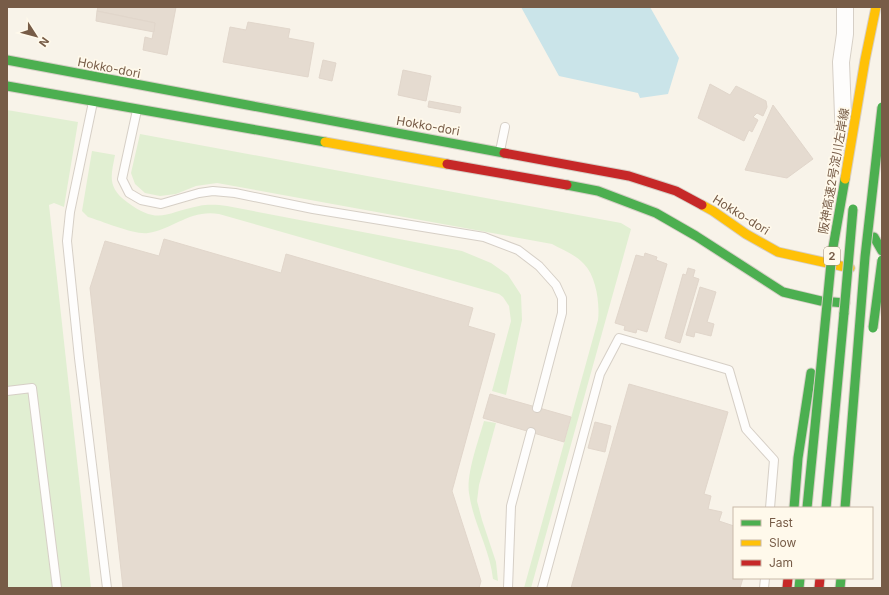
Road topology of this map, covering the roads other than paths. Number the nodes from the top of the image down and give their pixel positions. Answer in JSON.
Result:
{"nodes":[{"id":1,"x":845,"y":7,"type":"edge"},
{"id":2,"x":870,"y":7,"type":"edge"},
{"id":3,"x":876,"y":7,"type":"edge"},
{"id":4,"x":7,"y":60,"type":"edge"},
{"id":5,"x":865,"y":60,"type":"junction"},
{"id":6,"x":7,"y":86,"type":"edge"},
{"id":7,"x":93,"y":101,"type":"junction"},
{"id":8,"x":882,"y":107,"type":"edge"},
{"id":9,"x":137,"y":108,"type":"junction"},
{"id":10,"x":505,"y":127,"type":"dead end"},
{"id":11,"x":844,"y":142,"type":"junction"},
{"id":12,"x":499,"y":152,"type":"junction"},
{"id":13,"x":856,"y":170,"type":"dead end"},
{"id":14,"x":882,"y":184,"type":"edge"},
{"id":15,"x":853,"y":202,"type":"dead end"},
{"id":16,"x":874,"y":237,"type":"junction"},
{"id":17,"x":882,"y":251,"type":"edge"},
{"id":18,"x":882,"y":260,"type":"edge"},
{"id":19,"x":827,"y":263,"type":"junction"},
{"id":20,"x":869,"y":272,"type":"junction"},
{"id":21,"x":882,"y":275,"type":"edge"},
{"id":22,"x":820,"y":301,"type":"junction"},
{"id":23,"x":864,"y":305,"type":"junction"},
{"id":24,"x":882,"y":306,"type":"edge"},
{"id":25,"x":872,"y":337,"type":"dead end"},
{"id":26,"x":7,"y":391,"type":"edge"},
{"id":27,"x":537,"y":408,"type":"dead end"},
{"id":28,"x":862,"y":414,"type":"dead end"},
{"id":29,"x":531,"y":432,"type":"dead end"},
{"id":30,"x":770,"y":507,"type":"edge"},
{"id":31,"x":794,"y":507,"type":"edge"},
{"id":32,"x":807,"y":507,"type":"edge"},
{"id":33,"x":826,"y":507,"type":"edge"},
{"id":34,"x":845,"y":507,"type":"edge"},
{"id":35,"x":850,"y":507,"type":"edge"},
{"id":36,"x":850,"y":507,"type":"edge"},
{"id":37,"x":57,"y":588,"type":"edge"},
{"id":38,"x":107,"y":588,"type":"edge"},
{"id":39,"x":508,"y":588,"type":"edge"},
{"id":40,"x":542,"y":588,"type":"edge"}],
"edges":[{"from":1,"to":11,"type":"street"},
{"from":2,"to":11,"type":"main road"},
{"from":3,"to":5,"type":"main road","name":"阪神高速2号淀川左岸線","number":"2","bridge":true},
{"from":4,"to":12,"type":"main road","name":"Hokko-dori"},
{"from":5,"to":13,"type":"main road","bridge":true},
{"from":5,"to":32,"type":"main road","name":"阪神高速2号淀川左岸線","number":"2","bridge":true},
{"from":6,"to":7,"type":"main road"},
{"from":7,"to":9,"type":"main road"},
{"from":7,"to":38,"type":"lane"},
{"from":8,"to":34,"type":"main road","bridge":true},
{"from":9,"to":22,"type":"main road"},
{"from":9,"to":27,"type":"lane"},
{"from":10,"to":12,"type":"lane"},
{"from":11,"to":19,"type":"main road"},
{"from":12,"to":19,"type":"main road","name":"Hokko-dori"},
{"from":14,"to":16,"type":"main road"},
{"from":15,"to":33,"type":"main road","bridge":true},
{"from":16,"to":17,"type":"main road"},
{"from":16,"to":20,"type":"main road"},
{"from":18,"to":25,"type":"main road","bridge":true},
{"from":19,"to":20,"type":"main road","name":"Hokko-dori"},
{"from":19,"to":22,"type":"main road"},
{"from":20,"to":21,"type":"main road","name":"Hokko-dori"},
{"from":20,"to":23,"type":"main road"},
{"from":22,"to":23,"type":"main road"},
{"from":22,"to":31,"type":"main road"},
{"from":23,"to":24,"type":"main road"},
{"from":23,"to":35,"type":"main road"},
{"from":26,"to":37,"type":"lane"},
{"from":28,"to":36,"type":"main road"},
{"from":29,"to":39,"type":"lane"},
{"from":30,"to":40,"type":"lane"}]}
